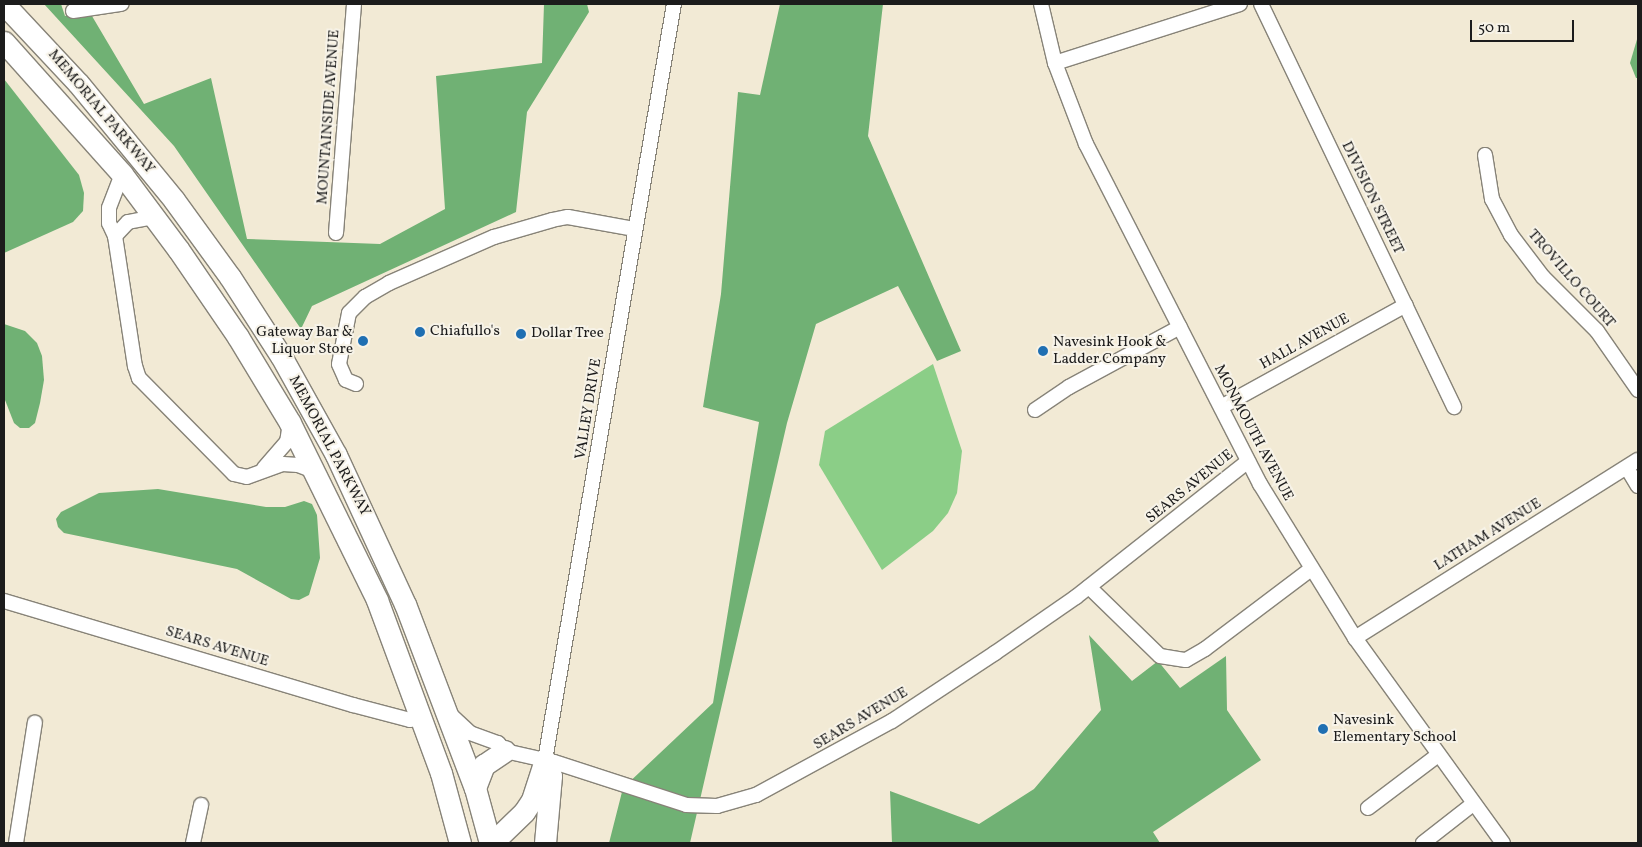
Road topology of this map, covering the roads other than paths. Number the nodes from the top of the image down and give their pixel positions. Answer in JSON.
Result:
{"nodes":[{"id":1,"x":4,"y":4,"type":"edge"},
{"id":2,"x":121,"y":4,"type":"edge"},
{"id":3,"x":354,"y":4,"type":"edge"},
{"id":4,"x":674,"y":4,"type":"edge"},
{"id":5,"x":1041,"y":4,"type":"edge"},
{"id":6,"x":1240,"y":4,"type":"edge"},
{"id":7,"x":1261,"y":4,"type":"edge"},
{"id":8,"x":73,"y":12,"type":"dead end"},
{"id":9,"x":4,"y":42,"type":"edge"},
{"id":10,"x":1055,"y":63,"type":"junction"},
{"id":11,"x":1485,"y":155,"type":"dead end"},
{"id":12,"x":122,"y":174,"type":"junction"},
{"id":13,"x":154,"y":217,"type":"junction"},
{"id":14,"x":636,"y":229,"type":"junction"},
{"id":15,"x":336,"y":233,"type":"dead end"},
{"id":16,"x":115,"y":236,"type":"junction"},
{"id":17,"x":1406,"y":305,"type":"junction"},
{"id":18,"x":1180,"y":327,"type":"junction"},
{"id":19,"x":356,"y":384,"type":"dead end"},
{"id":20,"x":1638,"y":390,"type":"edge"},
{"id":21,"x":1221,"y":407,"type":"junction"},
{"id":22,"x":1454,"y":407,"type":"dead end"},
{"id":23,"x":1035,"y":410,"type":"dead end"},
{"id":24,"x":290,"y":423,"type":"junction"},
{"id":25,"x":1248,"y":461,"type":"junction"},
{"id":26,"x":1632,"y":464,"type":"edge"},
{"id":27,"x":264,"y":468,"type":"junction"},
{"id":28,"x":316,"y":472,"type":"junction"},
{"id":29,"x":1638,"y":486,"type":"edge"},
{"id":30,"x":1312,"y":569,"type":"junction"},
{"id":31,"x":1089,"y":588,"type":"junction"},
{"id":32,"x":4,"y":601,"type":"edge"},
{"id":33,"x":1355,"y":638,"type":"junction"},
{"id":34,"x":445,"y":708,"type":"junction"},
{"id":35,"x":421,"y":716,"type":"junction"},
{"id":36,"x":35,"y":722,"type":"dead end"},
{"id":37,"x":505,"y":751,"type":"junction"},
{"id":38,"x":1438,"y":754,"type":"junction"},
{"id":39,"x":545,"y":760,"type":"junction"},
{"id":40,"x":474,"y":788,"type":"junction"},
{"id":41,"x":1473,"y":804,"type":"junction"},
{"id":42,"x":201,"y":805,"type":"dead end"},
{"id":43,"x":1368,"y":808,"type":"dead end"},
{"id":44,"x":16,"y":843,"type":"edge"},
{"id":45,"x":193,"y":843,"type":"edge"},
{"id":46,"x":460,"y":843,"type":"edge"},
{"id":47,"x":491,"y":843,"type":"edge"},
{"id":48,"x":545,"y":843,"type":"edge"},
{"id":49,"x":1423,"y":843,"type":"edge"},
{"id":50,"x":1503,"y":843,"type":"edge"}],
"edges":[{"from":1,"to":34,"type":"highway","name":"MEMORIAL PARKWAY"},
{"from":2,"to":8,"type":"street"},
{"from":3,"to":15,"type":"street","name":"MOUNTAINSIDE AVENUE"},
{"from":4,"to":14,"type":"street","name":"VALLEY DRIVE"},
{"from":5,"to":10,"type":"street","name":"MONMOUTH AVENUE"},
{"from":6,"to":10,"type":"street"},
{"from":7,"to":17,"type":"street","name":"DIVISION STREET"},
{"from":9,"to":12,"type":"highway","name":"MEMORIAL PARKWAY"},
{"from":10,"to":18,"type":"street","name":"MONMOUTH AVENUE"},
{"from":11,"to":20,"type":"street","name":"TROVILLO COURT"},
{"from":12,"to":13,"type":"highway","name":"MEMORIAL PARKWAY"},
{"from":12,"to":16,"type":"street"},
{"from":13,"to":16,"type":"street"},
{"from":13,"to":24,"type":"highway","name":"MEMORIAL PARKWAY"},
{"from":14,"to":19,"type":"street"},
{"from":14,"to":39,"type":"street","name":"VALLEY DRIVE"},
{"from":16,"to":27,"type":"street"},
{"from":17,"to":21,"type":"street","name":"HALL AVENUE"},
{"from":17,"to":22,"type":"street","name":"DIVISION STREET"},
{"from":18,"to":21,"type":"street","name":"MONMOUTH AVENUE"},
{"from":18,"to":23,"type":"street"},
{"from":21,"to":25,"type":"street","name":"MONMOUTH AVENUE"},
{"from":24,"to":27,"type":"street"},
{"from":24,"to":28,"type":"highway","name":"MEMORIAL PARKWAY"},
{"from":25,"to":30,"type":"street","name":"MONMOUTH AVENUE"},
{"from":25,"to":31,"type":"street","name":"SEARS AVENUE"},
{"from":26,"to":29,"type":"street"},
{"from":26,"to":33,"type":"street","name":"LATHAM AVENUE"},
{"from":27,"to":28,"type":"street"},
{"from":28,"to":35,"type":"highway","name":"MEMORIAL PARKWAY"},
{"from":30,"to":31,"type":"street"},
{"from":30,"to":33,"type":"street","name":"MONMOUTH AVENUE"},
{"from":31,"to":39,"type":"street","name":"SEARS AVENUE"},
{"from":32,"to":35,"type":"street","name":"SEARS AVENUE"},
{"from":33,"to":38,"type":"street","name":"MONMOUTH AVENUE"},
{"from":34,"to":37,"type":"street","name":"SEARS AVENUE"},
{"from":34,"to":40,"type":"highway","name":"MEMORIAL PARKWAY"},
{"from":35,"to":46,"type":"highway","name":"MEMORIAL PARKWAY"},
{"from":36,"to":44,"type":"street"},
{"from":37,"to":39,"type":"street","name":"SEARS AVENUE"},
{"from":37,"to":40,"type":"highway"},
{"from":38,"to":41,"type":"street","name":"MONMOUTH AVENUE"},
{"from":38,"to":43,"type":"street"},
{"from":39,"to":47,"type":"highway"},
{"from":39,"to":48,"type":"highway"},
{"from":40,"to":47,"type":"highway","name":"MEMORIAL PARKWAY"},
{"from":41,"to":49,"type":"street"},
{"from":41,"to":50,"type":"street","name":"MONMOUTH AVENUE"},
{"from":42,"to":45,"type":"street"}]}
